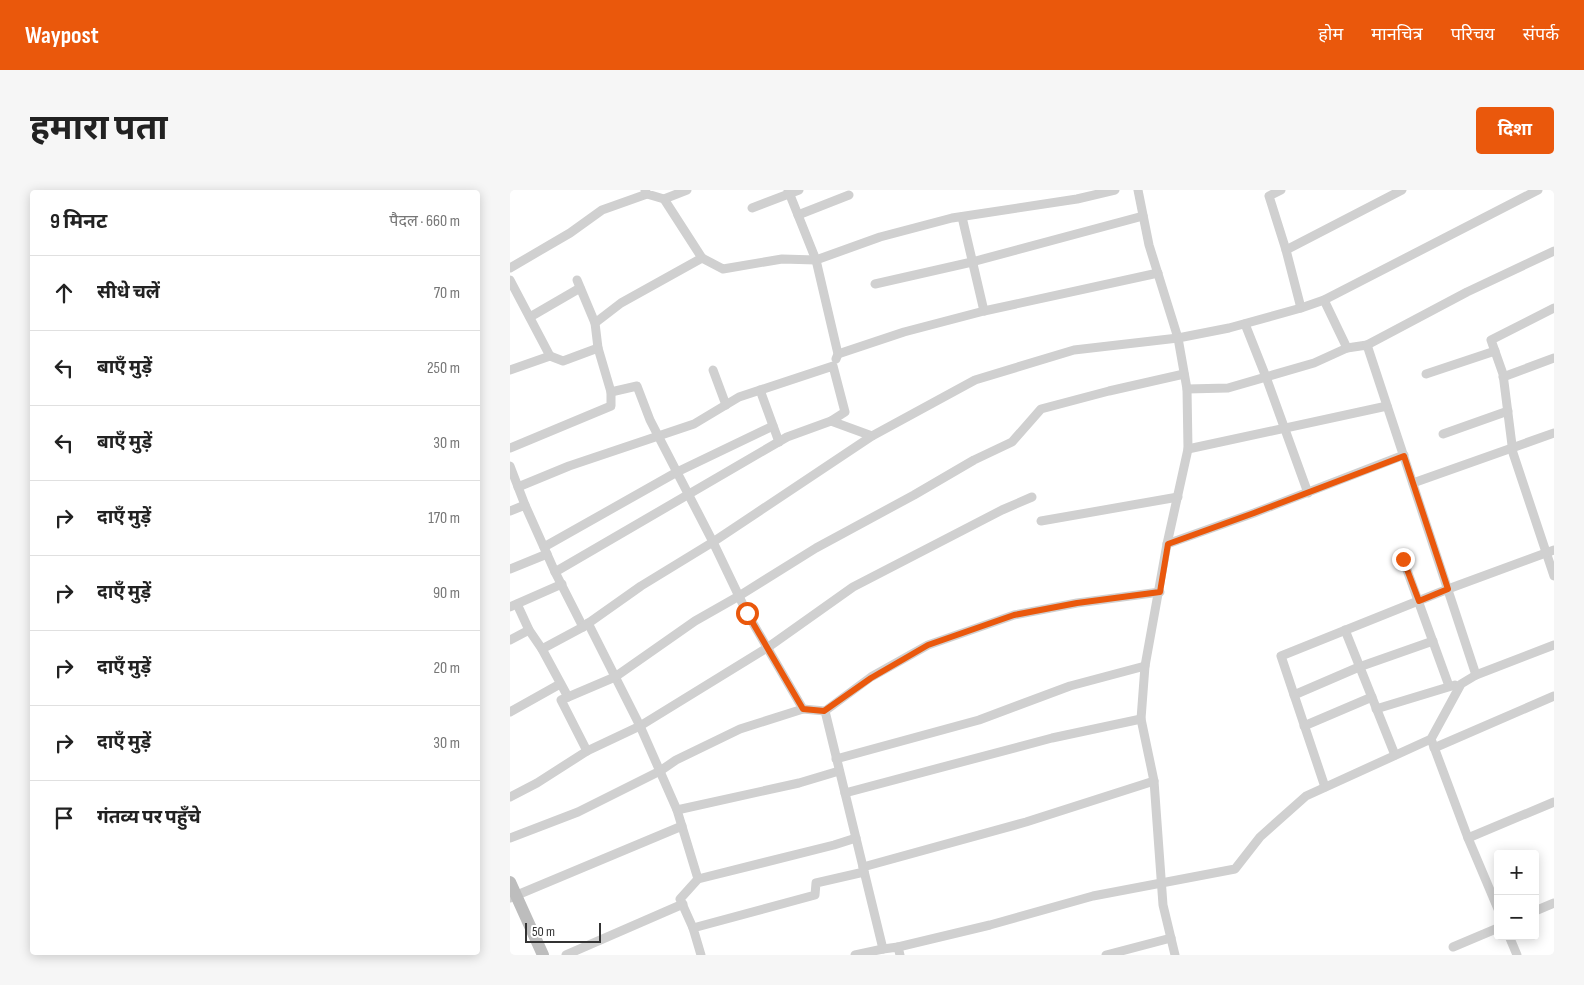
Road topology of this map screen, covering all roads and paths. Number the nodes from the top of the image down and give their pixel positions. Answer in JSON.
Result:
{"nodes":[{"id":1,"x":687,"y":190,"type":"edge"},
{"id":2,"x":799,"y":190,"type":"edge"},
{"id":3,"x":1115,"y":190,"type":"edge"},
{"id":4,"x":1138,"y":190,"type":"edge"},
{"id":5,"x":1281,"y":190,"type":"edge"},
{"id":6,"x":1402,"y":190,"type":"edge"},
{"id":7,"x":1538,"y":190,"type":"edge"},
{"id":8,"x":646,"y":192,"type":"edge"},
{"id":9,"x":789,"y":192,"type":"edge"},
{"id":10,"x":1269,"y":193,"type":"edge"},
{"id":11,"x":849,"y":195,"type":"dead end"},
{"id":12,"x":664,"y":199,"type":"junction"},
{"id":13,"x":752,"y":208,"type":"dead end"},
{"id":14,"x":798,"y":215,"type":"junction"},
{"id":15,"x":1143,"y":216,"type":"junction"},
{"id":16,"x":962,"y":217,"type":"junction"},
{"id":17,"x":1286,"y":250,"type":"junction"},
{"id":18,"x":1554,"y":251,"type":"edge"},
{"id":19,"x":702,"y":258,"type":"junction"},
{"id":20,"x":816,"y":260,"type":"junction"},
{"id":21,"x":972,"y":262,"type":"junction"},
{"id":22,"x":510,"y":268,"type":"edge"},
{"id":23,"x":1158,"y":273,"type":"junction"},
{"id":24,"x":510,"y":280,"type":"edge"},
{"id":25,"x":876,"y":284,"type":"dead end"},
{"id":26,"x":514,"y":297,"type":"edge"},
{"id":27,"x":1324,"y":300,"type":"junction"},
{"id":28,"x":1302,"y":308,"type":"junction"},
{"id":29,"x":1554,"y":308,"type":"edge"},
{"id":30,"x":984,"y":311,"type":"junction"},
{"id":31,"x":530,"y":318,"type":"junction"},
{"id":32,"x":595,"y":323,"type":"junction"},
{"id":33,"x":1245,"y":324,"type":"junction"},
{"id":34,"x":1178,"y":338,"type":"junction"},
{"id":35,"x":1367,"y":345,"type":"junction"},
{"id":36,"x":598,"y":348,"type":"junction"},
{"id":37,"x":1347,"y":348,"type":"junction"},
{"id":38,"x":1494,"y":351,"type":"junction"},
{"id":39,"x":838,"y":354,"type":"junction"},
{"id":40,"x":550,"y":356,"type":"junction"},
{"id":41,"x":1554,"y":358,"type":"edge"},
{"id":42,"x":833,"y":366,"type":"junction"},
{"id":43,"x":510,"y":370,"type":"edge"},
{"id":44,"x":712,"y":370,"type":"dead end"},
{"id":45,"x":1184,"y":374,"type":"junction"},
{"id":46,"x":1426,"y":374,"type":"dead end"},
{"id":47,"x":1266,"y":377,"type":"junction"},
{"id":48,"x":1503,"y":377,"type":"junction"},
{"id":49,"x":1187,"y":389,"type":"junction"},
{"id":50,"x":760,"y":390,"type":"junction"},
{"id":51,"x":611,"y":392,"type":"junction"},
{"id":52,"x":726,"y":405,"type":"junction"},
{"id":53,"x":1387,"y":406,"type":"junction"},
{"id":54,"x":1508,"y":411,"type":"junction"},
{"id":55,"x":831,"y":421,"type":"junction"},
{"id":56,"x":773,"y":426,"type":"junction"},
{"id":57,"x":1284,"y":429,"type":"junction"},
{"id":58,"x":1554,"y":433,"type":"edge"},
{"id":59,"x":1443,"y":434,"type":"dead end"},
{"id":60,"x":872,"y":436,"type":"junction"},
{"id":61,"x":659,"y":437,"type":"junction"},
{"id":62,"x":779,"y":442,"type":"junction"},
{"id":63,"x":510,"y":448,"type":"edge"},
{"id":64,"x":1512,"y":448,"type":"junction"},
{"id":65,"x":1188,"y":450,"type":"junction"},
{"id":66,"x":1404,"y":456,"type":"junction"},
{"id":67,"x":510,"y":469,"type":"edge"},
{"id":68,"x":677,"y":472,"type":"junction"},
{"id":69,"x":1413,"y":483,"type":"junction"},
{"id":70,"x":518,"y":486,"type":"junction"},
{"id":71,"x":1308,"y":493,"type":"junction"},
{"id":72,"x":689,"y":495,"type":"junction"},
{"id":73,"x":1032,"y":497,"type":"dead end"},
{"id":74,"x":1178,"y":497,"type":"junction"},
{"id":75,"x":524,"y":505,"type":"junction"},
{"id":76,"x":510,"y":511,"type":"edge"},
{"id":77,"x":1041,"y":521,"type":"dead end"},
{"id":78,"x":713,"y":542,"type":"junction"},
{"id":79,"x":1168,"y":544,"type":"junction"},
{"id":80,"x":545,"y":550,"type":"junction"},
{"id":81,"x":1550,"y":552,"type":"edge"},
{"id":82,"x":1403,"y":559,"type":"dead end"},
{"id":83,"x":510,"y":569,"type":"edge"},
{"id":84,"x":556,"y":572,"type":"junction"},
{"id":85,"x":1554,"y":576,"type":"edge"},
{"id":86,"x":562,"y":584,"type":"junction"},
{"id":87,"x":1448,"y":589,"type":"junction"},
{"id":88,"x":1160,"y":592,"type":"junction"},
{"id":89,"x":739,"y":596,"type":"junction"},
{"id":90,"x":1419,"y":601,"type":"junction"},
{"id":91,"x":514,"y":605,"type":"edge"},
{"id":92,"x":585,"y":625,"type":"junction"},
{"id":93,"x":529,"y":630,"type":"junction"},
{"id":94,"x":1344,"y":630,"type":"junction"},
{"id":95,"x":510,"y":640,"type":"edge"},
{"id":96,"x":1433,"y":641,"type":"junction"},
{"id":97,"x":1554,"y":645,"type":"edge"},
{"id":98,"x":542,"y":648,"type":"junction"},
{"id":99,"x":767,"y":648,"type":"junction"},
{"id":100,"x":1145,"y":666,"type":"junction"},
{"id":101,"x":1359,"y":667,"type":"junction"},
{"id":102,"x":1476,"y":676,"type":"junction"},
{"id":103,"x":615,"y":677,"type":"junction"},
{"id":104,"x":560,"y":684,"type":"junction"},
{"id":105,"x":1460,"y":684,"type":"junction"},
{"id":106,"x":1449,"y":686,"type":"junction"},
{"id":107,"x":1294,"y":695,"type":"junction"},
{"id":108,"x":1554,"y":696,"type":"edge"},
{"id":109,"x":568,"y":697,"type":"junction"},
{"id":110,"x":1372,"y":697,"type":"junction"},
{"id":111,"x":803,"y":709,"type":"junction"},
{"id":112,"x":1376,"y":709,"type":"junction"},
{"id":113,"x":824,"y":711,"type":"junction"},
{"id":114,"x":510,"y":712,"type":"edge"},
{"id":115,"x":1141,"y":719,"type":"junction"},
{"id":116,"x":640,"y":726,"type":"junction"},
{"id":117,"x":1304,"y":726,"type":"junction"},
{"id":118,"x":1432,"y":743,"type":"junction"},
{"id":119,"x":587,"y":750,"type":"junction"},
{"id":120,"x":1395,"y":755,"type":"junction"},
{"id":121,"x":836,"y":759,"type":"junction"},
{"id":122,"x":660,"y":771,"type":"junction"},
{"id":123,"x":839,"y":771,"type":"junction"},
{"id":124,"x":1154,"y":781,"type":"junction"},
{"id":125,"x":1325,"y":787,"type":"junction"},
{"id":126,"x":844,"y":793,"type":"junction"},
{"id":127,"x":510,"y":796,"type":"edge"},
{"id":128,"x":1554,"y":802,"type":"edge"},
{"id":129,"x":677,"y":810,"type":"junction"},
{"id":130,"x":682,"y":826,"type":"junction"},
{"id":131,"x":510,"y":838,"type":"edge"},
{"id":132,"x":856,"y":838,"type":"junction"},
{"id":133,"x":1468,"y":838,"type":"junction"},
{"id":134,"x":863,"y":869,"type":"junction"},
{"id":135,"x":698,"y":879,"type":"junction"},
{"id":136,"x":510,"y":882,"type":"edge"},
{"id":137,"x":1162,"y":882,"type":"junction"},
{"id":138,"x":513,"y":897,"type":"edge"},
{"id":139,"x":1494,"y":900,"type":"edge"},
{"id":140,"x":1554,"y":903,"type":"edge"},
{"id":141,"x":683,"y":904,"type":"junction"},
{"id":142,"x":1539,"y":909,"type":"edge"},
{"id":143,"x":693,"y":928,"type":"junction"},
{"id":144,"x":1494,"y":930,"type":"edge"},
{"id":145,"x":1171,"y":938,"type":"junction"},
{"id":146,"x":1511,"y":940,"type":"edge"},
{"id":147,"x":1453,"y":947,"type":"dead end"},
{"id":148,"x":883,"y":949,"type":"junction"},
{"id":149,"x":899,"y":951,"type":"edge"},
{"id":150,"x":543,"y":955,"type":"edge"},
{"id":151,"x":566,"y":955,"type":"edge"},
{"id":152,"x":700,"y":955,"type":"edge"},
{"id":153,"x":855,"y":955,"type":"edge"},
{"id":154,"x":1106,"y":955,"type":"edge"},
{"id":155,"x":1175,"y":955,"type":"edge"},
{"id":156,"x":1517,"y":955,"type":"edge"}],
"edges":[{"from":1,"to":12,"type":"street"},
{"from":2,"to":9,"type":"street"},
{"from":3,"to":16,"type":"street"},
{"from":4,"to":15,"type":"street"},
{"from":5,"to":10,"type":"street"},
{"from":6,"to":17,"type":"street"},
{"from":7,"to":27,"type":"street"},
{"from":8,"to":12,"type":"street"},
{"from":8,"to":22,"type":"street"},
{"from":9,"to":13,"type":"street"},
{"from":9,"to":14,"type":"street"},
{"from":10,"to":17,"type":"street"},
{"from":11,"to":14,"type":"street"},
{"from":12,"to":19,"type":"street"},
{"from":14,"to":20,"type":"street"},
{"from":15,"to":21,"type":"street"},
{"from":15,"to":23,"type":"street"},
{"from":16,"to":20,"type":"street"},
{"from":16,"to":21,"type":"street"},
{"from":17,"to":28,"type":"street"},
{"from":18,"to":35,"type":"street"},
{"from":19,"to":20,"type":"street"},
{"from":19,"to":32,"type":"street"},
{"from":20,"to":39,"type":"street"},
{"from":21,"to":25,"type":"street"},
{"from":21,"to":30,"type":"street"},
{"from":23,"to":30,"type":"street"},
{"from":23,"to":34,"type":"street"},
{"from":24,"to":26,"type":"street"},
{"from":26,"to":31,"type":"street"},
{"from":27,"to":28,"type":"street"},
{"from":27,"to":37,"type":"street"},
{"from":28,"to":33,"type":"street"},
{"from":29,"to":38,"type":"street"},
{"from":30,"to":39,"type":"street"},
{"from":31,"to":32,"type":"street"},
{"from":31,"to":40,"type":"street"},
{"from":32,"to":36,"type":"street"},
{"from":33,"to":34,"type":"street"},
{"from":33,"to":47,"type":"street"},
{"from":34,"to":45,"type":"street"},
{"from":34,"to":60,"type":"street"},
{"from":35,"to":37,"type":"street"},
{"from":35,"to":53,"type":"street"},
{"from":36,"to":40,"type":"street"},
{"from":36,"to":51,"type":"street"},
{"from":37,"to":47,"type":"street"},
{"from":38,"to":46,"type":"street"},
{"from":38,"to":48,"type":"street"},
{"from":39,"to":42,"type":"street"},
{"from":40,"to":43,"type":"street"},
{"from":41,"to":48,"type":"street"},
{"from":42,"to":50,"type":"street"},
{"from":42,"to":55,"type":"street"},
{"from":44,"to":52,"type":"street"},
{"from":45,"to":49,"type":"street"},
{"from":45,"to":89,"type":"street"},
{"from":47,"to":49,"type":"street"},
{"from":47,"to":57,"type":"street"},
{"from":48,"to":54,"type":"street"},
{"from":49,"to":65,"type":"street"},
{"from":50,"to":52,"type":"street"},
{"from":50,"to":56,"type":"street"},
{"from":51,"to":61,"type":"street"},
{"from":51,"to":63,"type":"street"},
{"from":52,"to":61,"type":"street"},
{"from":53,"to":57,"type":"street"},
{"from":53,"to":66,"type":"street"},
{"from":54,"to":59,"type":"street"},
{"from":54,"to":64,"type":"street"},
{"from":55,"to":60,"type":"street"},
{"from":55,"to":62,"type":"street"},
{"from":56,"to":62,"type":"street"},
{"from":56,"to":68,"type":"street"},
{"from":57,"to":65,"type":"street"},
{"from":57,"to":71,"type":"street"},
{"from":58,"to":64,"type":"street"},
{"from":60,"to":78,"type":"street"},
{"from":61,"to":68,"type":"street"},
{"from":61,"to":70,"type":"street"},
{"from":62,"to":72,"type":"street"},
{"from":64,"to":69,"type":"street"},
{"from":64,"to":81,"type":"street"},
{"from":65,"to":74,"type":"street"},
{"from":66,"to":69,"type":"street"},
{"from":66,"to":71,"type":"street"},
{"from":67,"to":70,"type":"street"},
{"from":68,"to":72,"type":"street"},
{"from":68,"to":80,"type":"street"},
{"from":69,"to":87,"type":"street"},
{"from":70,"to":75,"type":"street"},
{"from":71,"to":79,"type":"street"},
{"from":72,"to":78,"type":"street"},
{"from":72,"to":84,"type":"street"},
{"from":73,"to":99,"type":"street"},
{"from":74,"to":77,"type":"street"},
{"from":74,"to":79,"type":"street"},
{"from":75,"to":76,"type":"street"},
{"from":75,"to":80,"type":"street"},
{"from":78,"to":89,"type":"street"},
{"from":78,"to":92,"type":"street"},
{"from":79,"to":88,"type":"street"},
{"from":80,"to":83,"type":"street"},
{"from":80,"to":84,"type":"street"},
{"from":81,"to":85,"type":"street"},
{"from":81,"to":87,"type":"street"},
{"from":82,"to":90,"type":"street"},
{"from":84,"to":86,"type":"street"},
{"from":86,"to":91,"type":"street"},
{"from":86,"to":92,"type":"street"},
{"from":87,"to":90,"type":"street"},
{"from":87,"to":102,"type":"street"},
{"from":88,"to":100,"type":"street"},
{"from":88,"to":113,"type":"street"},
{"from":89,"to":99,"type":"street"},
{"from":89,"to":103,"type":"street"},
{"from":90,"to":94,"type":"street"},
{"from":90,"to":96,"type":"street"},
{"from":91,"to":93,"type":"street"},
{"from":92,"to":98,"type":"street"},
{"from":92,"to":103,"type":"street"},
{"from":93,"to":95,"type":"street"},
{"from":93,"to":98,"type":"street"},
{"from":94,"to":101,"type":"street"},
{"from":94,"to":107,"type":"street"},
{"from":96,"to":101,"type":"street"},
{"from":96,"to":106,"type":"street"},
{"from":97,"to":102,"type":"street"},
{"from":98,"to":104,"type":"street"},
{"from":99,"to":111,"type":"street"},
{"from":99,"to":116,"type":"street"},
{"from":100,"to":115,"type":"street"},
{"from":100,"to":121,"type":"street"},
{"from":101,"to":107,"type":"street"},
{"from":101,"to":110,"type":"street"},
{"from":102,"to":105,"type":"street"},
{"from":103,"to":109,"type":"street"},
{"from":103,"to":116,"type":"street"},
{"from":104,"to":109,"type":"street"},
{"from":104,"to":114,"type":"street"},
{"from":105,"to":106,"type":"street"},
{"from":105,"to":118,"type":"street"},
{"from":106,"to":112,"type":"street"},
{"from":107,"to":117,"type":"street"},
{"from":108,"to":118,"type":"street"},
{"from":109,"to":119,"type":"street"},
{"from":110,"to":112,"type":"street"},
{"from":110,"to":117,"type":"street"},
{"from":111,"to":113,"type":"street"},
{"from":111,"to":122,"type":"street"},
{"from":112,"to":120,"type":"street"},
{"from":113,"to":121,"type":"street"},
{"from":115,"to":124,"type":"street"},
{"from":115,"to":126,"type":"street"},
{"from":116,"to":119,"type":"street"},
{"from":116,"to":122,"type":"street"},
{"from":117,"to":125,"type":"street"},
{"from":118,"to":120,"type":"street"},
{"from":118,"to":133,"type":"street"},
{"from":119,"to":127,"type":"street"},
{"from":120,"to":125,"type":"street"},
{"from":121,"to":123,"type":"street"},
{"from":122,"to":129,"type":"street"},
{"from":122,"to":131,"type":"street"},
{"from":123,"to":126,"type":"street"},
{"from":123,"to":129,"type":"street"},
{"from":124,"to":134,"type":"street"},
{"from":124,"to":137,"type":"street"},
{"from":125,"to":137,"type":"street"},
{"from":126,"to":132,"type":"street"},
{"from":128,"to":133,"type":"street"},
{"from":129,"to":130,"type":"street"},
{"from":130,"to":135,"type":"street"},
{"from":130,"to":138,"type":"street"},
{"from":132,"to":134,"type":"street"},
{"from":132,"to":135,"type":"street"},
{"from":133,"to":139,"type":"street"},
{"from":134,"to":143,"type":"street"},
{"from":134,"to":148,"type":"street"},
{"from":135,"to":141,"type":"street"},
{"from":136,"to":138,"type":"street"},
{"from":137,"to":145,"type":"street"},
{"from":137,"to":149,"type":"street"},
{"from":138,"to":150,"type":"street"},
{"from":140,"to":142,"type":"street"},
{"from":141,"to":143,"type":"street"},
{"from":141,"to":151,"type":"street"},
{"from":143,"to":152,"type":"street"},
{"from":144,"to":147,"type":"street"},
{"from":145,"to":154,"type":"street"},
{"from":145,"to":155,"type":"street"},
{"from":146,"to":156,"type":"street"},
{"from":148,"to":149,"type":"street"},
{"from":148,"to":153,"type":"street"}]}
